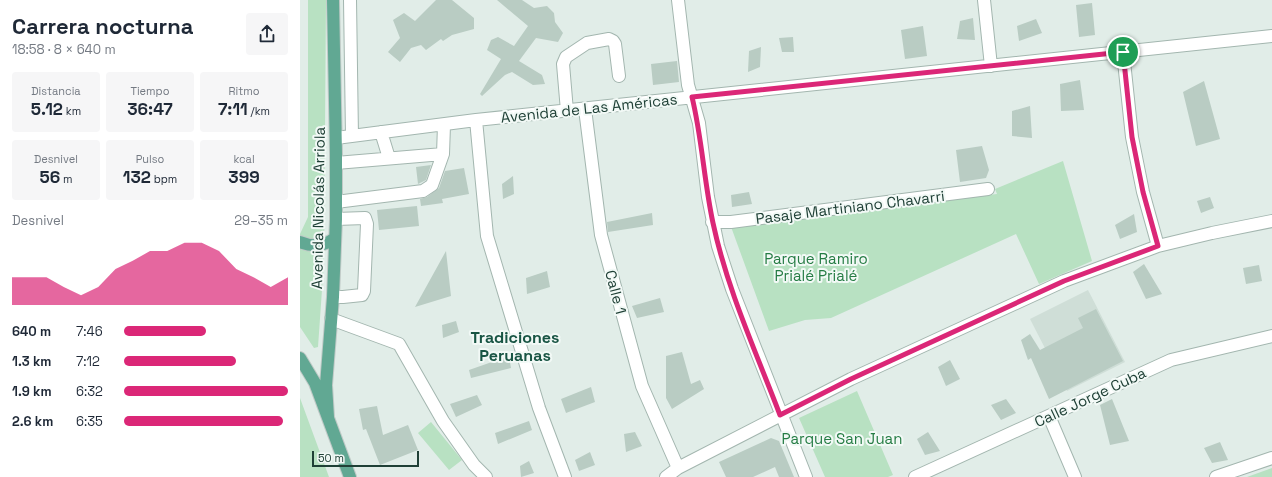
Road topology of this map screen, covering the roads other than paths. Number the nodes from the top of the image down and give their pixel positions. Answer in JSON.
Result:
{"nodes":[{"id":1,"x":333,"y":0,"type":"edge"},
{"id":2,"x":350,"y":0,"type":"edge"},
{"id":3,"x":678,"y":0,"type":"edge"},
{"id":4,"x":984,"y":0,"type":"edge"},
{"id":5,"x":1272,"y":36,"type":"edge"},
{"id":6,"x":1123,"y":52,"type":"junction"},
{"id":7,"x":991,"y":66,"type":"junction"},
{"id":8,"x":619,"y":76,"type":"dead end"},
{"id":9,"x":692,"y":97,"type":"junction"},
{"id":10,"x":585,"y":109,"type":"junction"},
{"id":11,"x":567,"y":111,"type":"junction"},
{"id":12,"x":476,"y":120,"type":"junction"},
{"id":13,"x":444,"y":125,"type":"junction"},
{"id":14,"x":380,"y":132,"type":"junction"},
{"id":15,"x":352,"y":136,"type":"junction"},
{"id":16,"x":336,"y":138,"type":"junction"},
{"id":17,"x":443,"y":154,"type":"junction"},
{"id":18,"x":389,"y":158,"type":"junction"},
{"id":19,"x":336,"y":163,"type":"junction"},
{"id":20,"x":988,"y":189,"type":"dead end"},
{"id":21,"x":336,"y":202,"type":"junction"},
{"id":22,"x":336,"y":219,"type":"junction"},
{"id":23,"x":1272,"y":221,"type":"edge"},
{"id":24,"x":712,"y":222,"type":"junction"},
{"id":25,"x":335,"y":238,"type":"junction"},
{"id":26,"x":300,"y":242,"type":"edge"},
{"id":27,"x":1158,"y":246,"type":"junction"},
{"id":28,"x":333,"y":297,"type":"junction"},
{"id":29,"x":331,"y":319,"type":"junction"},
{"id":30,"x":1272,"y":336,"type":"edge"},
{"id":31,"x":300,"y":358,"type":"edge"},
{"id":32,"x":780,"y":415,"type":"junction"},
{"id":33,"x":1049,"y":416,"type":"junction"},
{"id":34,"x":328,"y":417,"type":"junction"},
{"id":35,"x":1272,"y":458,"type":"edge"},
{"id":36,"x":678,"y":468,"type":"junction"},
{"id":37,"x":350,"y":477,"type":"edge"},
{"id":38,"x":486,"y":477,"type":"edge"},
{"id":39,"x":565,"y":477,"type":"edge"},
{"id":40,"x":666,"y":477,"type":"edge"},
{"id":41,"x":806,"y":477,"type":"edge"},
{"id":42,"x":914,"y":477,"type":"edge"},
{"id":43,"x":1075,"y":477,"type":"edge"},
{"id":44,"x":1216,"y":477,"type":"edge"}],
"edges":[{"from":1,"to":16,"type":"main road","name":"Avenida Nicolás Arriola"},
{"from":2,"to":15,"type":"street"},
{"from":3,"to":9,"type":"street"},
{"from":4,"to":7,"type":"street"},
{"from":5,"to":6,"type":"street","name":"Avenida de Las Américas"},
{"from":6,"to":7,"type":"street","name":"Avenida de Las Américas"},
{"from":6,"to":27,"type":"street"},
{"from":7,"to":9,"type":"street","name":"Avenida de Las Américas"},
{"from":8,"to":11,"type":"street"},
{"from":9,"to":10,"type":"street","name":"Avenida de Las Américas"},
{"from":9,"to":24,"type":"street"},
{"from":10,"to":11,"type":"street","name":"Avenida de Las Américas"},
{"from":10,"to":36,"type":"street","name":"Calle 1"},
{"from":11,"to":12,"type":"street","name":"Avenida de Las Américas"},
{"from":12,"to":13,"type":"street","name":"Avenida de Las Américas"},
{"from":12,"to":39,"type":"street"},
{"from":13,"to":14,"type":"street","name":"Avenida de Las Américas"},
{"from":13,"to":17,"type":"street"},
{"from":14,"to":15,"type":"street","name":"Avenida de Las Américas"},
{"from":14,"to":18,"type":"street"},
{"from":15,"to":16,"type":"street","name":"Avenida de Las Américas"},
{"from":16,"to":19,"type":"main road","name":"Avenida Nicolás Arriola"},
{"from":17,"to":18,"type":"street"},
{"from":17,"to":21,"type":"street"},
{"from":18,"to":19,"type":"street"},
{"from":19,"to":21,"type":"main road","name":"Avenida Nicolás Arriola"},
{"from":20,"to":24,"type":"street","name":"Pasaje Martiniano Chavarri"},
{"from":21,"to":22,"type":"main road","name":"Avenida Nicolás Arriola"},
{"from":22,"to":25,"type":"main road","name":"Avenida Nicolás Arriola"},
{"from":22,"to":28,"type":"street"},
{"from":23,"to":27,"type":"street"},
{"from":24,"to":32,"type":"street"},
{"from":25,"to":26,"type":"main road"},
{"from":25,"to":28,"type":"main road","name":"Avenida Nicolás Arriola"},
{"from":27,"to":32,"type":"street"},
{"from":28,"to":29,"type":"main road","name":"Avenida Nicolás Arriola"},
{"from":29,"to":34,"type":"main road","name":"Avenida Nicolás Arriola"},
{"from":29,"to":38,"type":"street"},
{"from":30,"to":33,"type":"street","name":"Calle Jorge Cuba"},
{"from":31,"to":34,"type":"main road"},
{"from":32,"to":36,"type":"street"},
{"from":32,"to":41,"type":"street"},
{"from":33,"to":42,"type":"street","name":"Calle Jorge Cuba"},
{"from":33,"to":43,"type":"street"},
{"from":34,"to":37,"type":"main road"},
{"from":35,"to":44,"type":"street"},
{"from":36,"to":40,"type":"street"}]}
